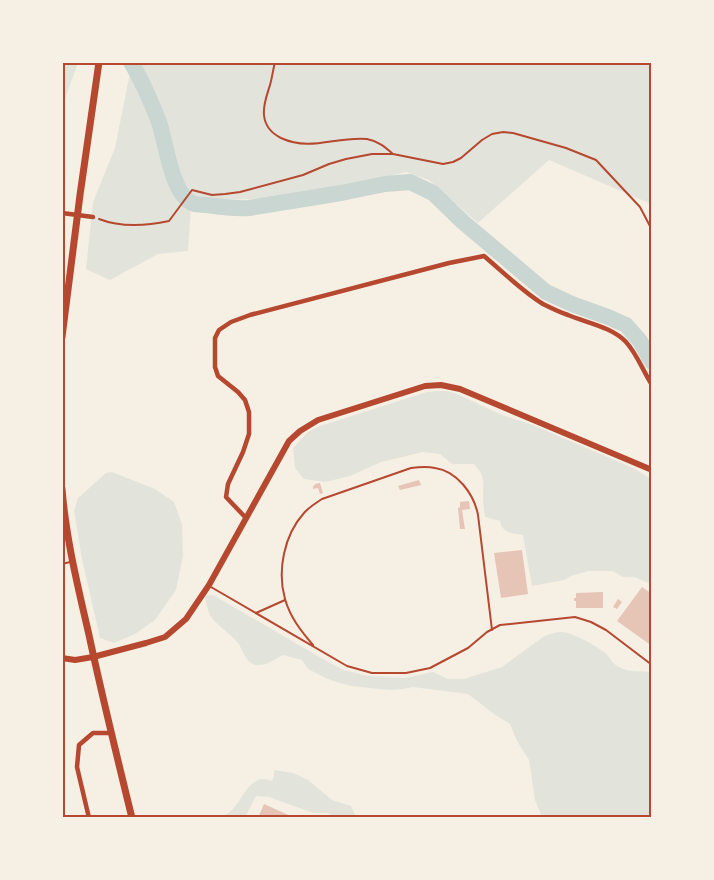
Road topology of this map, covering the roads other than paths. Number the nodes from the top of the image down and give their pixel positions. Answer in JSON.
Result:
{"nodes":[{"id":1,"x":99,"y":62,"type":"edge"},
{"id":2,"x":62,"y":213,"type":"edge"},
{"id":3,"x":93,"y":217,"type":"road end"},
{"id":4,"x":62,"y":337,"type":"edge"},
{"id":5,"x":652,"y":385,"type":"edge"},
{"id":6,"x":652,"y":470,"type":"edge"},
{"id":7,"x":62,"y":489,"type":"edge"},
{"id":8,"x":246,"y":518,"type":"junction"},
{"id":9,"x":72,"y":562,"type":"junction"},
{"id":10,"x":62,"y":564,"type":"edge"},
{"id":11,"x":209,"y":585,"type":"junction"},
{"id":12,"x":285,"y":600,"type":"junction"},
{"id":13,"x":256,"y":613,"type":"junction"},
{"id":14,"x":492,"y":630,"type":"junction"},
{"id":15,"x":315,"y":647,"type":"junction"},
{"id":16,"x":93,"y":657,"type":"junction"},
{"id":17,"x":62,"y":658,"type":"edge"},
{"id":18,"x":652,"y":665,"type":"edge"},
{"id":19,"x":111,"y":733,"type":"junction"},
{"id":20,"x":89,"y":818,"type":"edge"},
{"id":21,"x":132,"y":818,"type":"edge"}],
"edges":[{"from":1,"to":4,"type":"highway"},
{"from":2,"to":3,"type":"street"},
{"from":5,"to":8,"type":"street"},
{"from":6,"to":8,"type":"main road"},
{"from":7,"to":9,"type":"highway"},
{"from":8,"to":11,"type":"main road"},
{"from":9,"to":10,"type":"lane"},
{"from":9,"to":16,"type":"highway"},
{"from":11,"to":13,"type":"lane"},
{"from":11,"to":16,"type":"main road"},
{"from":12,"to":13,"type":"lane"},
{"from":12,"to":14,"type":"lane"},
{"from":12,"to":15,"type":"lane"},
{"from":13,"to":15,"type":"lane"},
{"from":14,"to":15,"type":"lane"},
{"from":14,"to":18,"type":"lane"},
{"from":16,"to":17,"type":"main road"},
{"from":16,"to":19,"type":"highway"},
{"from":19,"to":20,"type":"street"},
{"from":19,"to":21,"type":"highway"}]}
